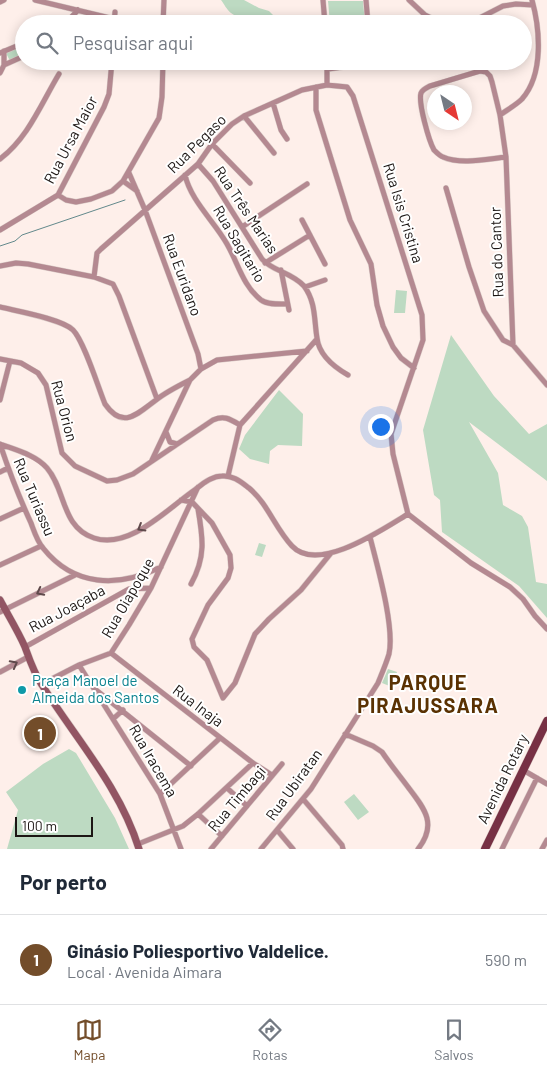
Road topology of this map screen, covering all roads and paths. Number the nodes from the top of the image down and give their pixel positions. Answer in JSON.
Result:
{"nodes":[{"id":1,"x":4,"y":0,"type":"edge"},
{"id":2,"x":35,"y":0,"type":"edge"},
{"id":3,"x":164,"y":0,"type":"edge"},
{"id":4,"x":324,"y":0,"type":"edge"},
{"id":5,"x":366,"y":0,"type":"edge"},
{"id":6,"x":409,"y":0,"type":"edge"},
{"id":7,"x":0,"y":2,"type":"edge"},
{"id":8,"x":532,"y":2,"type":"edge"},
{"id":9,"x":78,"y":10,"type":"junction"},
{"id":10,"x":115,"y":12,"type":"dead end"},
{"id":11,"x":90,"y":14,"type":"joint"},
{"id":12,"x":73,"y":15,"type":"edge"},
{"id":13,"x":93,"y":15,"type":"edge"},
{"id":14,"x":115,"y":15,"type":"edge"},
{"id":15,"x":164,"y":15,"type":"edge"},
{"id":16,"x":325,"y":15,"type":"edge"},
{"id":17,"x":367,"y":15,"type":"edge"},
{"id":18,"x":424,"y":15,"type":"edge"},
{"id":19,"x":486,"y":15,"type":"edge"},
{"id":20,"x":15,"y":47,"type":"edge"},
{"id":21,"x":2,"y":52,"type":"edge"},
{"id":22,"x":15,"y":60,"type":"edge"},
{"id":23,"x":4,"y":65,"type":"junction"},
{"id":24,"x":111,"y":70,"type":"edge"},
{"id":25,"x":163,"y":70,"type":"edge"},
{"id":26,"x":328,"y":70,"type":"edge"},
{"id":27,"x":0,"y":73,"type":"edge"},
{"id":28,"x":59,"y":74,"type":"dead end"},
{"id":29,"x":327,"y":85,"type":"junction"},
{"id":30,"x":316,"y":87,"type":"junction"},
{"id":31,"x":273,"y":103,"type":"junction"},
{"id":32,"x":500,"y":115,"type":"junction"},
{"id":33,"x":244,"y":116,"type":"junction"},
{"id":34,"x":287,"y":139,"type":"dead end"},
{"id":35,"x":212,"y":144,"type":"junction"},
{"id":36,"x":274,"y":153,"type":"dead end"},
{"id":37,"x":506,"y":157,"type":"junction"},
{"id":38,"x":0,"y":159,"type":"edge"},
{"id":39,"x":198,"y":164,"type":"junction"},
{"id":40,"x":129,"y":173,"type":"junction"},
{"id":41,"x":185,"y":175,"type":"junction"},
{"id":42,"x":123,"y":181,"type":"junction"},
{"id":43,"x":250,"y":183,"type":"dead end"},
{"id":44,"x":307,"y":184,"type":"dead end"},
{"id":45,"x":446,"y":188,"type":"dead end"},
{"id":46,"x":137,"y":191,"type":"junction"},
{"id":47,"x":58,"y":195,"type":"junction"},
{"id":48,"x":145,"y":210,"type":"junction"},
{"id":49,"x":302,"y":220,"type":"dead end"},
{"id":50,"x":242,"y":226,"type":"junction"},
{"id":51,"x":0,"y":230,"type":"edge"},
{"id":52,"x":310,"y":236,"type":"junction"},
{"id":53,"x":265,"y":263,"type":"junction"},
{"id":54,"x":325,"y":264,"type":"dead end"},
{"id":55,"x":0,"y":266,"type":"edge"},
{"id":56,"x":281,"y":270,"type":"junction"},
{"id":57,"x":94,"y":277,"type":"junction"},
{"id":58,"x":325,"y":280,"type":"dead end"},
{"id":59,"x":305,"y":287,"type":"junction"},
{"id":60,"x":288,"y":304,"type":"junction"},
{"id":61,"x":0,"y":307,"type":"edge"},
{"id":62,"x":289,"y":310,"type":"dead end"},
{"id":63,"x":317,"y":339,"type":"junction"},
{"id":64,"x":513,"y":345,"type":"junction"},
{"id":65,"x":307,"y":351,"type":"junction"},
{"id":66,"x":0,"y":359,"type":"edge"},
{"id":67,"x":10,"y":362,"type":"junction"},
{"id":68,"x":414,"y":368,"type":"junction"},
{"id":69,"x":201,"y":369,"type":"junction"},
{"id":70,"x":348,"y":375,"type":"dead end"},
{"id":71,"x":190,"y":380,"type":"junction"},
{"id":72,"x":547,"y":385,"type":"edge"},
{"id":73,"x":157,"y":399,"type":"junction"},
{"id":74,"x":0,"y":400,"type":"edge"},
{"id":75,"x":240,"y":425,"type":"junction"},
{"id":76,"x":166,"y":431,"type":"junction"},
{"id":77,"x":0,"y":444,"type":"edge"},
{"id":78,"x":178,"y":444,"type":"junction"},
{"id":79,"x":152,"y":460,"type":"junction"},
{"id":80,"x":8,"y":468,"type":"junction"},
{"id":81,"x":0,"y":472,"type":"edge"},
{"id":82,"x":228,"y":476,"type":"junction"},
{"id":83,"x":198,"y":487,"type":"junction"},
{"id":84,"x":181,"y":500,"type":"junction"},
{"id":85,"x":192,"y":502,"type":"junction"},
{"id":86,"x":24,"y":508,"type":"junction"},
{"id":87,"x":198,"y":509,"type":"junction"},
{"id":88,"x":408,"y":514,"type":"junction"},
{"id":89,"x":0,"y":519,"type":"edge"},
{"id":90,"x":370,"y":537,"type":"junction"},
{"id":91,"x":41,"y":546,"type":"junction"},
{"id":92,"x":332,"y":553,"type":"junction"},
{"id":93,"x":0,"y":565,"type":"edge"},
{"id":94,"x":160,"y":567,"type":"junction"},
{"id":95,"x":75,"y":574,"type":"junction"},
{"id":96,"x":125,"y":580,"type":"junction"},
{"id":97,"x":191,"y":584,"type":"dead end"},
{"id":98,"x":151,"y":588,"type":"junction"},
{"id":99,"x":130,"y":590,"type":"junction"},
{"id":100,"x":0,"y":600,"type":"edge"},
{"id":101,"x":3,"y":611,"type":"edge"},
{"id":102,"x":547,"y":629,"type":"edge"},
{"id":103,"x":25,"y":646,"type":"junction"},
{"id":104,"x":111,"y":653,"type":"junction"},
{"id":105,"x":28,"y":657,"type":"junction"},
{"id":106,"x":79,"y":665,"type":"junction"},
{"id":107,"x":0,"y":672,"type":"edge"},
{"id":108,"x":42,"y":684,"type":"junction"},
{"id":109,"x":92,"y":687,"type":"junction"},
{"id":110,"x":123,"y":710,"type":"junction"},
{"id":111,"x":113,"y":720,"type":"junction"},
{"id":112,"x":547,"y":721,"type":"edge"},
{"id":113,"x":345,"y":734,"type":"junction"},
{"id":114,"x":220,"y":738,"type":"junction"},
{"id":115,"x":253,"y":764,"type":"junction"},
{"id":116,"x":282,"y":764,"type":"dead end"},
{"id":117,"x":191,"y":766,"type":"junction"},
{"id":118,"x":522,"y":770,"type":"junction"},
{"id":119,"x":272,"y":775,"type":"junction"},
{"id":120,"x":537,"y":778,"type":"junction"},
{"id":121,"x":547,"y":784,"type":"edge"},
{"id":122,"x":227,"y":788,"type":"junction"},
{"id":123,"x":160,"y":794,"type":"junction"},
{"id":124,"x":303,"y":799,"type":"junction"},
{"id":125,"x":247,"y":806,"type":"junction"},
{"id":126,"x":198,"y":814,"type":"junction"},
{"id":127,"x":175,"y":830,"type":"junction"},
{"id":128,"x":277,"y":830,"type":"junction"},
{"id":129,"x":222,"y":836,"type":"junction"},
{"id":130,"x":547,"y":840,"type":"edge"},
{"id":131,"x":139,"y":846,"type":"edge"},
{"id":132,"x":181,"y":849,"type":"edge"},
{"id":133,"x":211,"y":849,"type":"edge"},
{"id":134,"x":261,"y":849,"type":"edge"},
{"id":135,"x":293,"y":849,"type":"edge"},
{"id":136,"x":343,"y":849,"type":"edge"},
{"id":137,"x":418,"y":849,"type":"edge"},
{"id":138,"x":485,"y":849,"type":"edge"},
{"id":139,"x":502,"y":849,"type":"edge"},
{"id":140,"x":542,"y":849,"type":"edge"}],
"edges":[{"from":1,"to":7,"type":"street"},
{"from":2,"to":9,"type":"street"},
{"from":3,"to":15,"type":"street"},
{"from":4,"to":16,"type":"street"},
{"from":5,"to":17,"type":"street"},
{"from":6,"to":18,"type":"street"},
{"from":8,"to":19,"type":"street"},
{"from":8,"to":32,"type":"street"},
{"from":9,"to":11,"type":"street"},
{"from":9,"to":12,"type":"street"},
{"from":10,"to":14,"type":"street"},
{"from":11,"to":13,"type":"street"},
{"from":20,"to":21,"type":"street"},
{"from":21,"to":23,"type":"street"},
{"from":22,"to":23,"type":"street"},
{"from":23,"to":27,"type":"street"},
{"from":24,"to":47,"type":"street","name":"Rua Ursa Maior"},
{"from":25,"to":40,"type":"street"},
{"from":26,"to":29,"type":"street"},
{"from":28,"to":38,"type":"street"},
{"from":29,"to":30,"type":"street","name":"Rua Pegaso"},
{"from":29,"to":68,"type":"street","name":"Rua Isis Cristina"},
{"from":30,"to":31,"type":"street","name":"Rua Pegaso"},
{"from":30,"to":68,"type":"street"},
{"from":31,"to":33,"type":"street","name":"Rua Pegaso"},
{"from":31,"to":34,"type":"street"},
{"from":32,"to":37,"type":"street","name":"Rua do Cantor"},
{"from":32,"to":37,"type":"street","name":"Rua do Cantor"},
{"from":33,"to":35,"type":"street","name":"Rua Pegaso"},
{"from":33,"to":36,"type":"street"},
{"from":35,"to":39,"type":"street","name":"Rua Pegaso"},
{"from":35,"to":43,"type":"street"},
{"from":37,"to":64,"type":"street","name":"Rua do Cantor"},
{"from":39,"to":41,"type":"street","name":"Rua Pegaso"},
{"from":39,"to":50,"type":"street","name":"Rua Três Marias"},
{"from":40,"to":42,"type":"street"},
{"from":40,"to":46,"type":"street","name":"Rua Euridano"},
{"from":41,"to":48,"type":"street","name":"Rua Pegaso"},
{"from":41,"to":60,"type":"street","name":"Rua Sagitario"},
{"from":42,"to":46,"type":"street"},
{"from":42,"to":47,"type":"street"},
{"from":44,"to":50,"type":"street"},
{"from":45,"to":64,"type":"street"},
{"from":46,"to":48,"type":"street","name":"Rua Euridano"},
{"from":47,"to":51,"type":"street","name":"Rua Ursa Maior"},
{"from":48,"to":57,"type":"street","name":"Rua Pegaso"},
{"from":48,"to":69,"type":"street","name":"Rua Euridano"},
{"from":49,"to":52,"type":"street"},
{"from":50,"to":53,"type":"street","name":"Rua Três Marias"},
{"from":52,"to":53,"type":"street"},
{"from":52,"to":54,"type":"street"},
{"from":53,"to":56,"type":"street","name":"Rua Três Marias"},
{"from":55,"to":57,"type":"street"},
{"from":56,"to":59,"type":"street","name":"Rua Três Marias"},
{"from":56,"to":60,"type":"street"},
{"from":57,"to":73,"type":"street"},
{"from":58,"to":59,"type":"street"},
{"from":59,"to":63,"type":"street"},
{"from":60,"to":62,"type":"street"},
{"from":61,"to":73,"type":"street"},
{"from":63,"to":65,"type":"street"},
{"from":63,"to":70,"type":"street"},
{"from":64,"to":72,"type":"street"},
{"from":65,"to":69,"type":"street"},
{"from":65,"to":75,"type":"street"},
{"from":66,"to":67,"type":"street","name":"Rua Orion"},
{"from":67,"to":74,"type":"street"},
{"from":67,"to":79,"type":"street","name":"Rua Orion"},
{"from":68,"to":88,"type":"street"},
{"from":69,"to":71,"type":"street"},
{"from":71,"to":73,"type":"street"},
{"from":71,"to":76,"type":"street"},
{"from":75,"to":78,"type":"street","name":"Rua Orion"},
{"from":75,"to":82,"type":"street"},
{"from":76,"to":78,"type":"street"},
{"from":76,"to":79,"type":"street"},
{"from":77,"to":80,"type":"street","name":"Rua Turiassu"},
{"from":84,"to":77,"type":"street","one_way":true},
{"from":78,"to":79,"type":"street","name":"Rua Orion"},
{"from":80,"to":81,"type":"street"},
{"from":80,"to":86,"type":"street","name":"Rua Turiassu"},
{"from":82,"to":83,"type":"street"},
{"from":82,"to":92,"type":"street"},
{"from":83,"to":84,"type":"street"},
{"from":83,"to":85,"type":"street","name":"Rua Oiapoque"},
{"from":84,"to":85,"type":"street"},
{"from":85,"to":87,"type":"street"},
{"from":85,"to":94,"type":"street","name":"Rua Oiapoque"},
{"from":86,"to":89,"type":"street"},
{"from":86,"to":91,"type":"street","name":"Rua Turiassu"},
{"from":87,"to":92,"type":"street"},
{"from":87,"to":97,"type":"street"},
{"from":88,"to":90,"type":"street"},
{"from":88,"to":102,"type":"street"},
{"from":90,"to":92,"type":"street"},
{"from":90,"to":113,"type":"street","name":"Rua Ubiratan"},
{"from":91,"to":93,"type":"street"},
{"from":91,"to":95,"type":"street","name":"Rua Turiassu"},
{"from":94,"to":96,"type":"street","name":"Rua Turiassu"},
{"from":94,"to":98,"type":"street","name":"Rua Oiapoque"},
{"from":95,"to":96,"type":"street","name":"Rua Turiassu"},
{"from":95,"to":101,"type":"street","one_way":true},
{"from":96,"to":99,"type":"street"},
{"from":98,"to":99,"type":"street","name":"Rua Joaçaba"},
{"from":98,"to":104,"type":"street","name":"Rua Oiapoque"},
{"from":99,"to":103,"type":"street","name":"Rua Joaçaba"},
{"from":100,"to":101,"type":"main road"},
{"from":101,"to":103,"type":"main road"},
{"from":103,"to":105,"type":"main road"},
{"from":104,"to":106,"type":"street","name":"Rua Oiapoque"},
{"from":104,"to":114,"type":"street","name":"Rua Inaja"},
{"from":107,"to":105,"type":"street","one_way":true},
{"from":105,"to":108,"type":"main road"},
{"from":106,"to":108,"type":"street","name":"Rua Oiapoque"},
{"from":106,"to":109,"type":"street","name":"Rua Iracema"},
{"from":108,"to":131,"type":"main road"},
{"from":109,"to":110,"type":"street"},
{"from":109,"to":111,"type":"street","name":"Rua Iracema"},
{"from":110,"to":111,"type":"street"},
{"from":110,"to":117,"type":"street"},
{"from":111,"to":123,"type":"street","name":"Rua Iracema"},
{"from":112,"to":118,"type":"main road","name":"Avenida Rotary"},
{"from":113,"to":124,"type":"street","name":"Rua Ubiratan"},
{"from":113,"to":137,"type":"street"},
{"from":114,"to":115,"type":"street","name":"Rua Inaja"},
{"from":114,"to":117,"type":"street"},
{"from":115,"to":119,"type":"street","name":"Rua Inaja"},
{"from":115,"to":122,"type":"street"},
{"from":116,"to":119,"type":"street","name":"Rua Timbagi"},
{"from":117,"to":123,"type":"street"},
{"from":118,"to":120,"type":"street"},
{"from":118,"to":138,"type":"main road","name":"Avenida Rotary"},
{"from":119,"to":125,"type":"street","name":"Rua Timbagi"},
{"from":120,"to":121,"type":"street"},
{"from":120,"to":139,"type":"street"},
{"from":122,"to":125,"type":"street"},
{"from":122,"to":126,"type":"street"},
{"from":123,"to":127,"type":"street","name":"Rua Iracema"},
{"from":124,"to":128,"type":"street","name":"Rua Ubiratan"},
{"from":124,"to":136,"type":"street"},
{"from":125,"to":129,"type":"street","name":"Rua Timbagi"},
{"from":126,"to":127,"type":"street"},
{"from":126,"to":129,"type":"street"},
{"from":127,"to":131,"type":"street"},
{"from":127,"to":132,"type":"street","name":"Rua Iracema"},
{"from":128,"to":134,"type":"street","name":"Rua Ubiratan"},
{"from":128,"to":135,"type":"street"},
{"from":129,"to":133,"type":"street","name":"Rua Timbagi"},
{"from":130,"to":140,"type":"street"}]}
